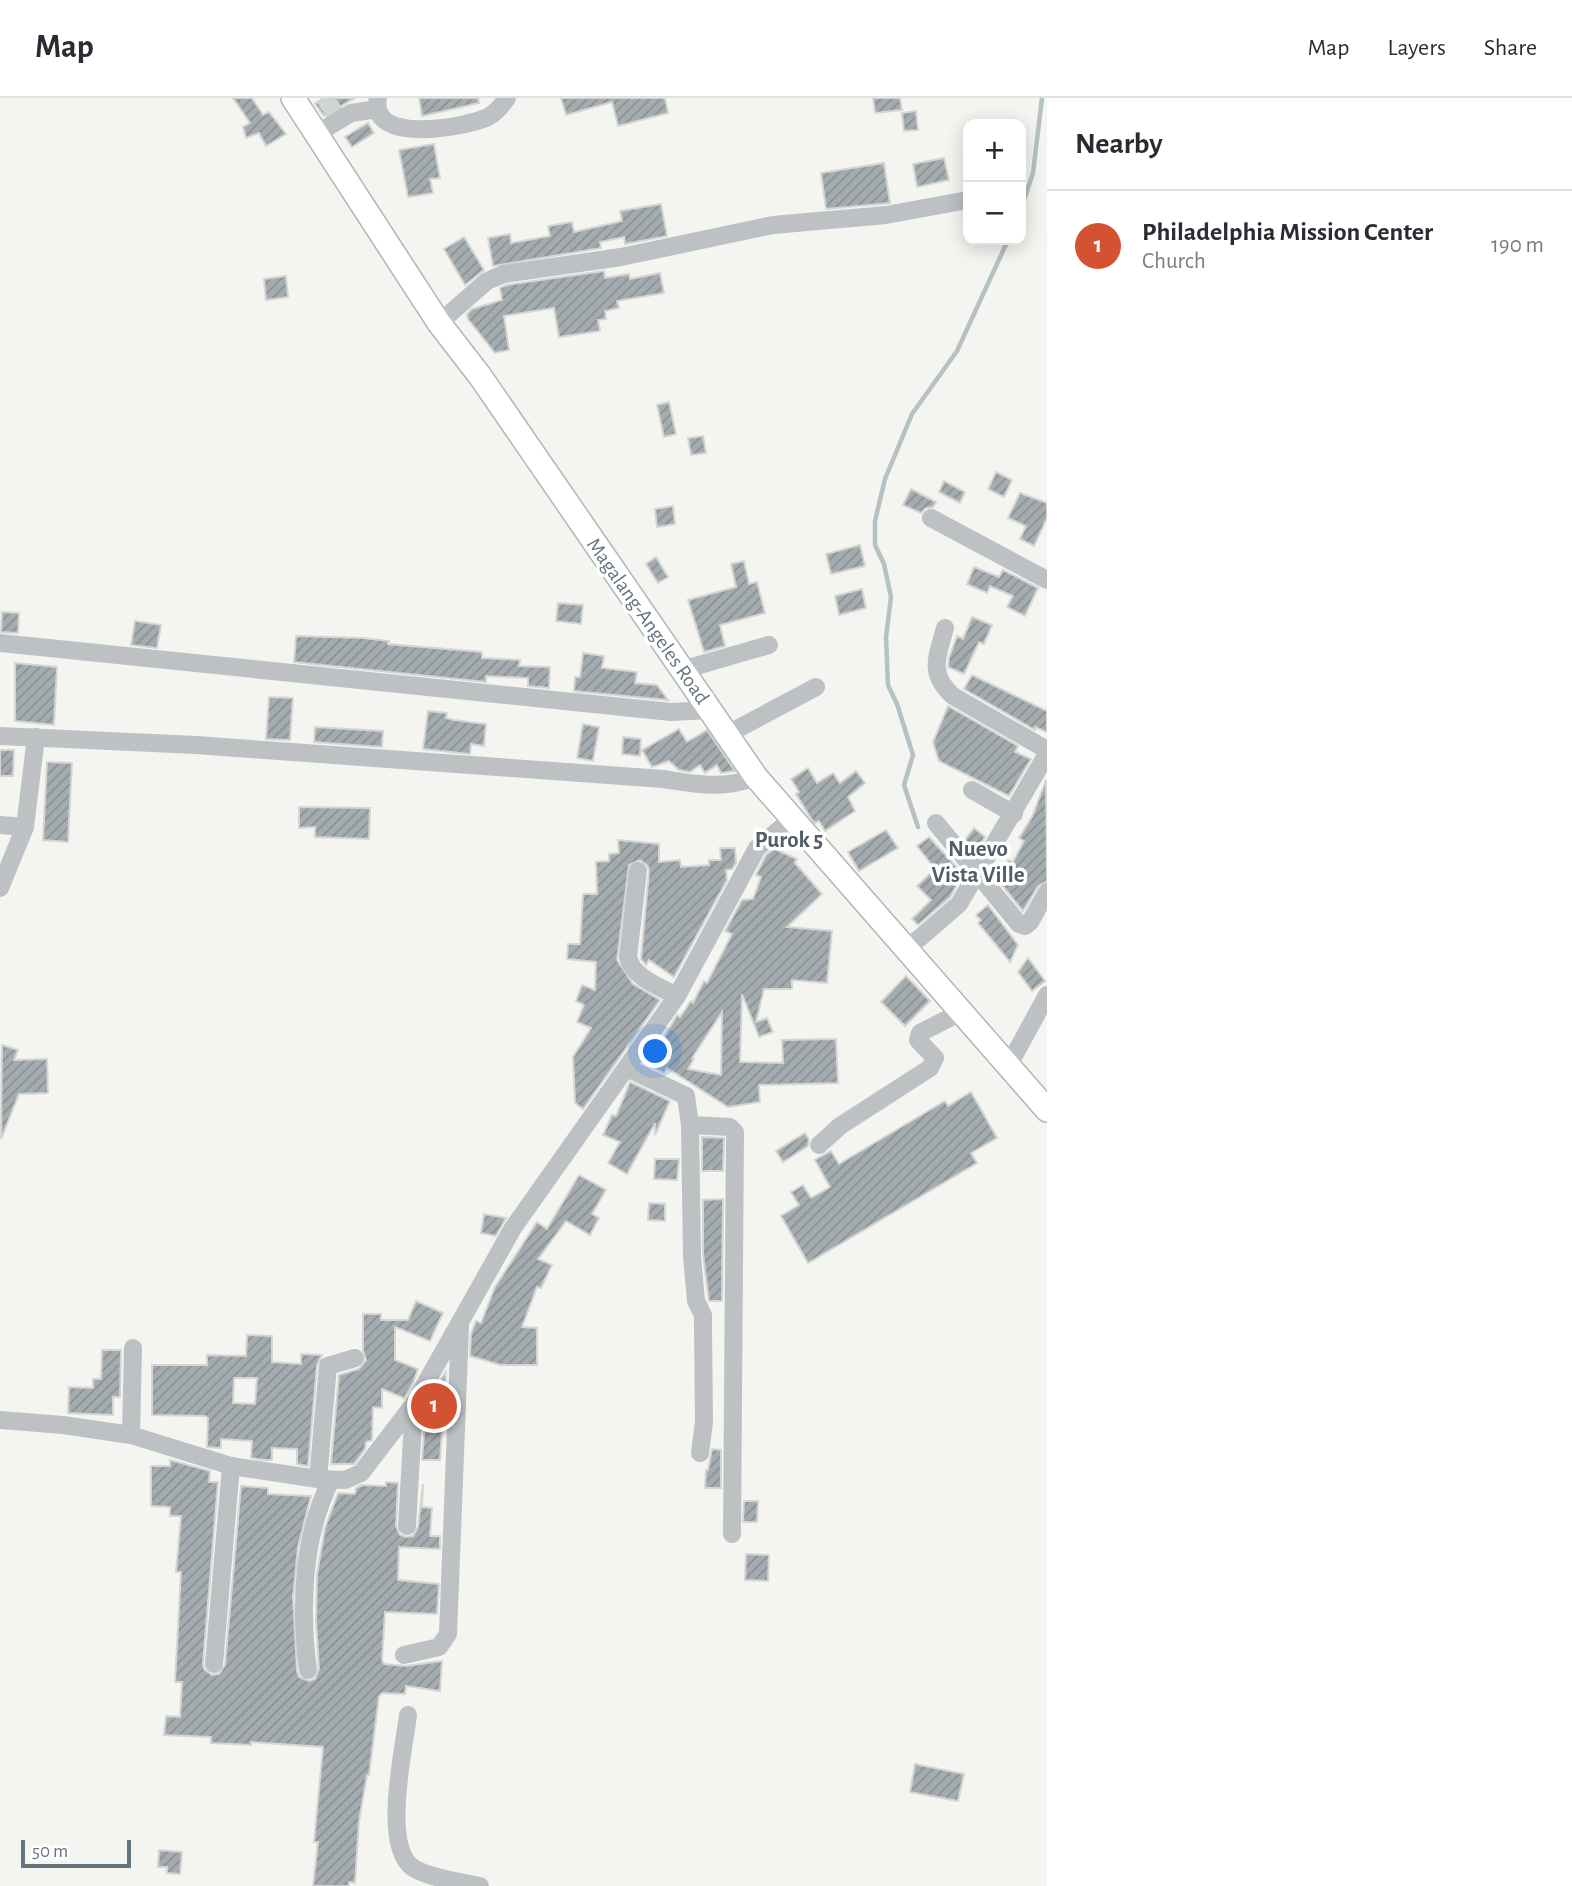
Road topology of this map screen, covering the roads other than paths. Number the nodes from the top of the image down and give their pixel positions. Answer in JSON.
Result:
{"nodes":[{"id":1,"x":293,"y":98,"type":"edge"},
{"id":2,"x":507,"y":98,"type":"edge"},
{"id":3,"x":377,"y":103,"type":"edge"},
{"id":4,"x":318,"y":133,"type":"junction"},
{"id":5,"x":963,"y":201,"type":"edge"},
{"id":6,"x":439,"y":323,"type":"junction"},
{"id":7,"x":931,"y":518,"type":"dead end"},
{"id":8,"x":1047,"y":580,"type":"edge"},
{"id":9,"x":945,"y":628,"type":"dead end"},
{"id":10,"x":769,"y":645,"type":"dead end"},
{"id":11,"x":1,"y":646,"type":"edge"},
{"id":12,"x":682,"y":670,"type":"junction"},
{"id":13,"x":816,"y":687,"type":"dead end"},
{"id":14,"x":710,"y":710,"type":"junction"},
{"id":15,"x":726,"y":735,"type":"junction"},
{"id":16,"x":0,"y":736,"type":"edge"},
{"id":17,"x":36,"y":737,"type":"junction"},
{"id":18,"x":1047,"y":752,"type":"edge"},
{"id":19,"x":755,"y":776,"type":"junction"},
{"id":20,"x":972,"y":790,"type":"dead end"},
{"id":21,"x":1014,"y":814,"type":"junction"},
{"id":22,"x":792,"y":819,"type":"junction"},
{"id":23,"x":936,"y":823,"type":"dead end"},
{"id":24,"x":0,"y":825,"type":"edge"},
{"id":25,"x":25,"y":827,"type":"junction"},
{"id":26,"x":638,"y":871,"type":"dead end"},
{"id":27,"x":977,"y":876,"type":"junction"},
{"id":28,"x":0,"y":888,"type":"edge"},
{"id":29,"x":1047,"y":892,"type":"edge"},
{"id":30,"x":906,"y":949,"type":"junction"},
{"id":31,"x":1047,"y":995,"type":"edge"},
{"id":32,"x":677,"y":996,"type":"junction"},
{"id":33,"x":961,"y":1012,"type":"junction"},
{"id":34,"x":1009,"y":1065,"type":"junction"},
{"id":35,"x":627,"y":1068,"type":"junction"},
{"id":36,"x":1047,"y":1110,"type":"edge"},
{"id":37,"x":690,"y":1125,"type":"junction"},
{"id":38,"x":819,"y":1145,"type":"dead end"},
{"id":39,"x":460,"y":1323,"type":"junction"},
{"id":40,"x":132,"y":1348,"type":"dead end"},
{"id":41,"x":355,"y":1358,"type":"dead end"},
{"id":42,"x":414,"y":1404,"type":"junction"},
{"id":43,"x":0,"y":1420,"type":"edge"},
{"id":44,"x":131,"y":1435,"type":"junction"},
{"id":45,"x":700,"y":1453,"type":"dead end"},
{"id":46,"x":231,"y":1466,"type":"junction"},
{"id":47,"x":325,"y":1479,"type":"junction"},
{"id":48,"x":407,"y":1526,"type":"dead end"},
{"id":49,"x":732,"y":1534,"type":"dead end"},
{"id":50,"x":404,"y":1655,"type":"dead end"},
{"id":51,"x":214,"y":1664,"type":"dead end"},
{"id":52,"x":308,"y":1670,"type":"dead end"},
{"id":53,"x":408,"y":1715,"type":"dead end"},
{"id":54,"x":480,"y":1886,"type":"edge"}],
"edges":[{"from":1,"to":4,"type":"main road","name":"Magalang-Angeles Road"},
{"from":2,"to":3,"type":"street"},
{"from":3,"to":4,"type":"street"},
{"from":4,"to":6,"type":"main road","name":"Magalang-Angeles Road"},
{"from":5,"to":6,"type":"street"},
{"from":6,"to":12,"type":"main road","name":"Magalang-Angeles Road"},
{"from":7,"to":8,"type":"street"},
{"from":9,"to":18,"type":"street"},
{"from":10,"to":12,"type":"street"},
{"from":11,"to":14,"type":"street"},
{"from":12,"to":14,"type":"main road","name":"Magalang-Angeles Road"},
{"from":13,"to":15,"type":"street"},
{"from":14,"to":15,"type":"main road","name":"Magalang-Angeles Road"},
{"from":15,"to":19,"type":"main road","name":"Magalang-Angeles Road"},
{"from":16,"to":17,"type":"street"},
{"from":17,"to":19,"type":"street"},
{"from":17,"to":25,"type":"street"},
{"from":18,"to":21,"type":"street"},
{"from":19,"to":22,"type":"main road","name":"Magalang-Angeles Road"},
{"from":20,"to":21,"type":"street"},
{"from":21,"to":27,"type":"street"},
{"from":22,"to":30,"type":"main road","name":"Magalang-Angeles Road"},
{"from":22,"to":32,"type":"street"},
{"from":23,"to":27,"type":"street"},
{"from":24,"to":25,"type":"street"},
{"from":25,"to":28,"type":"street"},
{"from":26,"to":32,"type":"street"},
{"from":27,"to":29,"type":"street"},
{"from":27,"to":30,"type":"street"},
{"from":30,"to":33,"type":"main road","name":"Magalang-Angeles Road"},
{"from":31,"to":34,"type":"street"},
{"from":32,"to":35,"type":"street"},
{"from":33,"to":34,"type":"main road","name":"Magalang-Angeles Road"},
{"from":33,"to":38,"type":"street"},
{"from":34,"to":36,"type":"main road","name":"Magalang-Angeles Road"},
{"from":35,"to":37,"type":"street"},
{"from":35,"to":39,"type":"street"},
{"from":37,"to":45,"type":"street"},
{"from":37,"to":49,"type":"street"},
{"from":39,"to":42,"type":"street"},
{"from":39,"to":50,"type":"street"},
{"from":40,"to":44,"type":"street"},
{"from":41,"to":47,"type":"street"},
{"from":42,"to":47,"type":"street"},
{"from":42,"to":48,"type":"street"},
{"from":43,"to":44,"type":"street"},
{"from":44,"to":46,"type":"street"},
{"from":46,"to":47,"type":"street"},
{"from":46,"to":51,"type":"street"},
{"from":47,"to":52,"type":"street"},
{"from":53,"to":54,"type":"street"}]}
